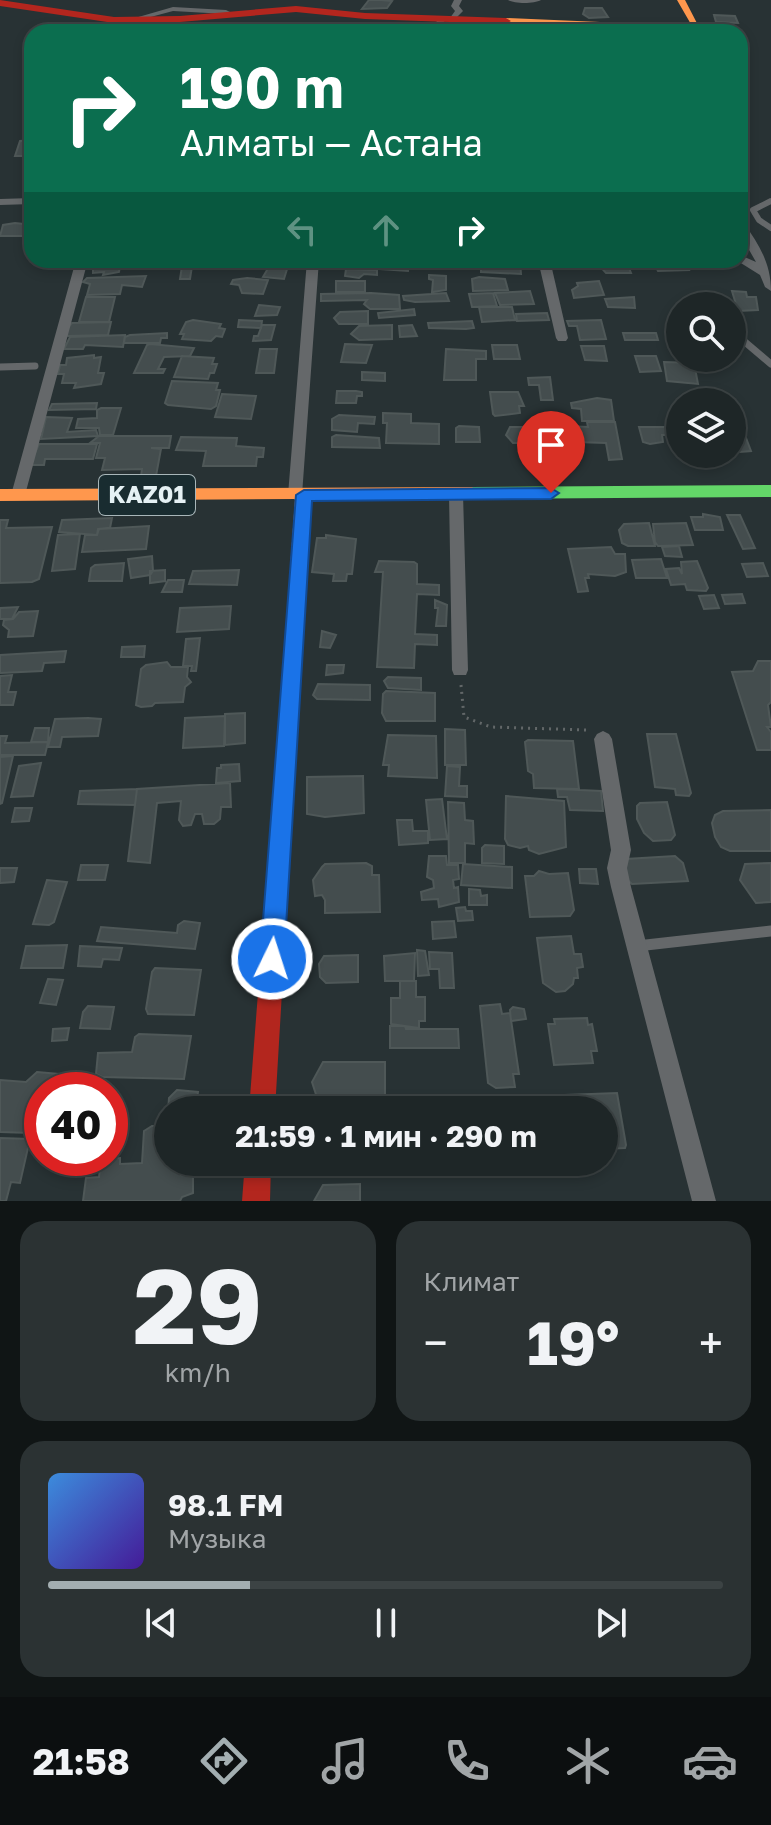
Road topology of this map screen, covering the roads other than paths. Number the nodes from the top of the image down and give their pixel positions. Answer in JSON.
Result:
{"nodes":[{"id":1,"x":512,"y":0,"type":"edge"},
{"id":2,"x":537,"y":0,"type":"edge"},
{"id":3,"x":681,"y":0,"type":"edge"},
{"id":4,"x":0,"y":3,"type":"edge"},
{"id":5,"x":448,"y":17,"type":"edge"},
{"id":6,"x":594,"y":24,"type":"edge"},
{"id":7,"x":698,"y":24,"type":"edge"},
{"id":8,"x":24,"y":201,"type":"edge"},
{"id":9,"x":771,"y":201,"type":"edge"},
{"id":10,"x":0,"y":202,"type":"edge"},
{"id":11,"x":771,"y":228,"type":"edge"},
{"id":12,"x":748,"y":238,"type":"edge"},
{"id":13,"x":748,"y":263,"type":"edge"},
{"id":14,"x":80,"y":268,"type":"edge"},
{"id":15,"x":313,"y":268,"type":"edge"},
{"id":16,"x":546,"y":268,"type":"edge"},
{"id":17,"x":766,"y":273,"type":"junction"},
{"id":18,"x":771,"y":287,"type":"edge"},
{"id":19,"x":562,"y":338,"type":"dead end"},
{"id":20,"x":746,"y":343,"type":"edge"},
{"id":21,"x":771,"y":364,"type":"edge"},
{"id":22,"x":35,"y":366,"type":"dead end"},
{"id":23,"x":0,"y":367,"type":"edge"},
{"id":24,"x":771,"y":491,"type":"edge"},
{"id":25,"x":456,"y":494,"type":"junction"},
{"id":26,"x":9,"y":495,"type":"edge"},
{"id":27,"x":300,"y":495,"type":"junction"},
{"id":28,"x":460,"y":670,"type":"road end"},
{"id":29,"x":603,"y":739,"type":"road end"},
{"id":30,"x":771,"y":931,"type":"edge"},
{"id":31,"x":637,"y":946,"type":"junction"},
{"id":32,"x":263,"y":1096,"type":"edge"},
{"id":33,"x":257,"y":1176,"type":"edge"},
{"id":34,"x":256,"y":1201,"type":"edge"},
{"id":35,"x":704,"y":1201,"type":"edge"}],
"edges":[{"from":1,"to":2,"type":"street"},
{"from":3,"to":7,"type":"main road"},
{"from":4,"to":5,"type":"main road"},
{"from":5,"to":6,"type":"main road"},
{"from":8,"to":10,"type":"street"},
{"from":9,"to":11,"type":"lane"},
{"from":12,"to":17,"type":"street"},
{"from":13,"to":17,"type":"street"},
{"from":14,"to":26,"type":"street"},
{"from":15,"to":27,"type":"street"},
{"from":16,"to":19,"type":"street"},
{"from":17,"to":18,"type":"street"},
{"from":20,"to":21,"type":"lane"},
{"from":22,"to":23,"type":"lane"},
{"from":24,"to":25,"type":"main road","number":"KАZ01"},
{"from":25,"to":27,"type":"main road","number":"KАZ01"},
{"from":25,"to":28,"type":"street"},
{"from":26,"to":27,"type":"main road","number":"KАZ01"},
{"from":27,"to":32,"type":"main road"},
{"from":29,"to":31,"type":"street"},
{"from":30,"to":31,"type":"lane"},
{"from":31,"to":35,"type":"street"},
{"from":33,"to":34,"type":"main road"}]}
